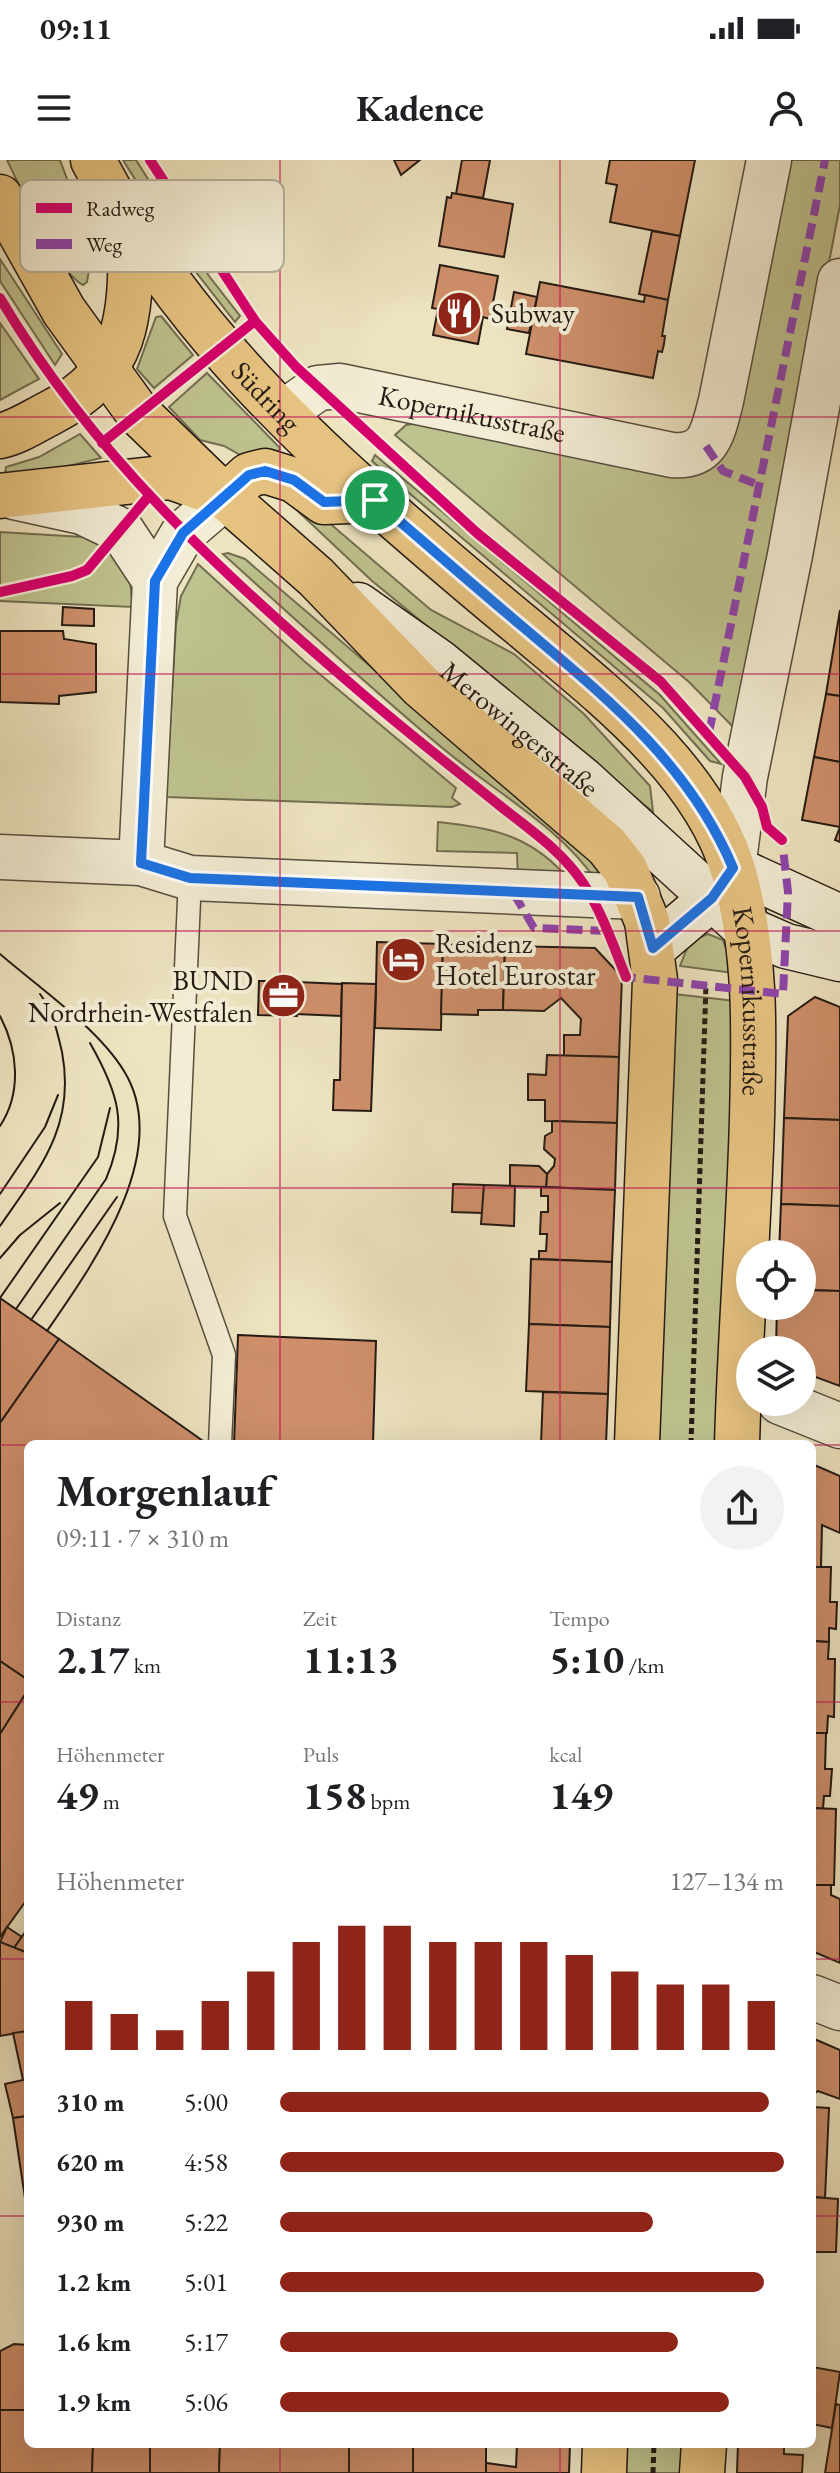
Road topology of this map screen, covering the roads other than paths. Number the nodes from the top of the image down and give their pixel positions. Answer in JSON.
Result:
{"nodes":[{"id":1,"x":93,"y":160,"type":"edge"},
{"id":2,"x":769,"y":160,"type":"edge"},
{"id":3,"x":104,"y":180,"type":"edge"},
{"id":4,"x":0,"y":197,"type":"edge"},
{"id":5,"x":20,"y":233,"type":"edge"},
{"id":6,"x":42,"y":272,"type":"edge"},
{"id":7,"x":130,"y":272,"type":"edge"},
{"id":8,"x":164,"y":272,"type":"edge"},
{"id":9,"x":840,"y":281,"type":"edge"},
{"id":10,"x":835,"y":328,"type":"edge"},
{"id":11,"x":106,"y":366,"type":"junction"},
{"id":12,"x":283,"y":413,"type":"junction"},
{"id":13,"x":0,"y":436,"type":"edge"},
{"id":14,"x":4,"y":496,"type":"edge"},
{"id":15,"x":225,"y":497,"type":"junction"},
{"id":16,"x":375,"y":500,"type":"junction"},
{"id":17,"x":316,"y":577,"type":"junction"},
{"id":18,"x":155,"y":581,"type":"junction"},
{"id":19,"x":0,"y":857,"type":"edge"},
{"id":20,"x":141,"y":863,"type":"junction"},
{"id":21,"x":190,"y":878,"type":"junction"},
{"id":22,"x":722,"y":883,"type":"junction"},
{"id":23,"x":638,"y":897,"type":"junction"},
{"id":24,"x":840,"y":917,"type":"edge"},
{"id":25,"x":745,"y":928,"type":"junction"},
{"id":26,"x":653,"y":948,"type":"junction"},
{"id":27,"x":840,"y":959,"type":"edge"},
{"id":28,"x":753,"y":1336,"type":"edge"},
{"id":29,"x":773,"y":1416,"type":"edge"},
{"id":30,"x":840,"y":1426,"type":"edge"},
{"id":31,"x":220,"y":1440,"type":"edge"},
{"id":32,"x":637,"y":1440,"type":"edge"},
{"id":33,"x":816,"y":1999,"type":"edge"},
{"id":34,"x":840,"y":2008,"type":"edge"},
{"id":35,"x":605,"y":2448,"type":"edge"},
{"id":36,"x":704,"y":2448,"type":"edge"},
{"id":37,"x":604,"y":2473,"type":"edge"},
{"id":38,"x":702,"y":2473,"type":"edge"}],
"edges":[{"from":1,"to":3,"type":"main road","name":"Südring"},
{"from":2,"to":12,"type":"street","name":"Kopernikusstraße"},
{"from":4,"to":5,"type":"main road"},
{"from":6,"to":11,"type":"main road"},
{"from":7,"to":11,"type":"main road"},
{"from":8,"to":12,"type":"main road","name":"Südring"},
{"from":9,"to":10,"type":"street","name":"Kopernikusstraße"},
{"from":10,"to":22,"type":"street","name":"Kopernikusstraße"},
{"from":11,"to":13,"type":"main road"},
{"from":11,"to":15,"type":"main road"},
{"from":12,"to":16,"type":"main road","name":"Südring"},
{"from":14,"to":15,"type":"main road"},
{"from":14,"to":18,"type":"street"},
{"from":15,"to":16,"type":"main road","name":"Südring"},
{"from":15,"to":17,"type":"main road"},
{"from":15,"to":18,"type":"street"},
{"from":16,"to":22,"type":"main road","name":"Südring"},
{"from":17,"to":22,"type":"street","name":"Merowingerstraße"},
{"from":17,"to":23,"type":"main road"},
{"from":18,"to":20,"type":"street"},
{"from":19,"to":20,"type":"street","name":"Merowingerstraße"},
{"from":20,"to":21,"type":"street","name":"Merowingerstraße"},
{"from":21,"to":23,"type":"street","name":"Merowingerstraße"},
{"from":21,"to":31,"type":"lane"},
{"from":22,"to":23,"type":"street","name":"Merowingerstraße"},
{"from":22,"to":24,"type":"street","name":"Merowingerstraße"},
{"from":22,"to":25,"type":"main road","name":"Kopernikusstraße"},
{"from":22,"to":26,"type":"street"},
{"from":23,"to":26,"type":"main road"},
{"from":25,"to":27,"type":"street"},
{"from":25,"to":28,"type":"main road","name":"Kopernikusstraße"},
{"from":26,"to":32,"type":"main road"},
{"from":29,"to":30,"type":"street"},
{"from":33,"to":34,"type":"street"},
{"from":35,"to":37,"type":"main road"},
{"from":36,"to":38,"type":"main road"}]}
